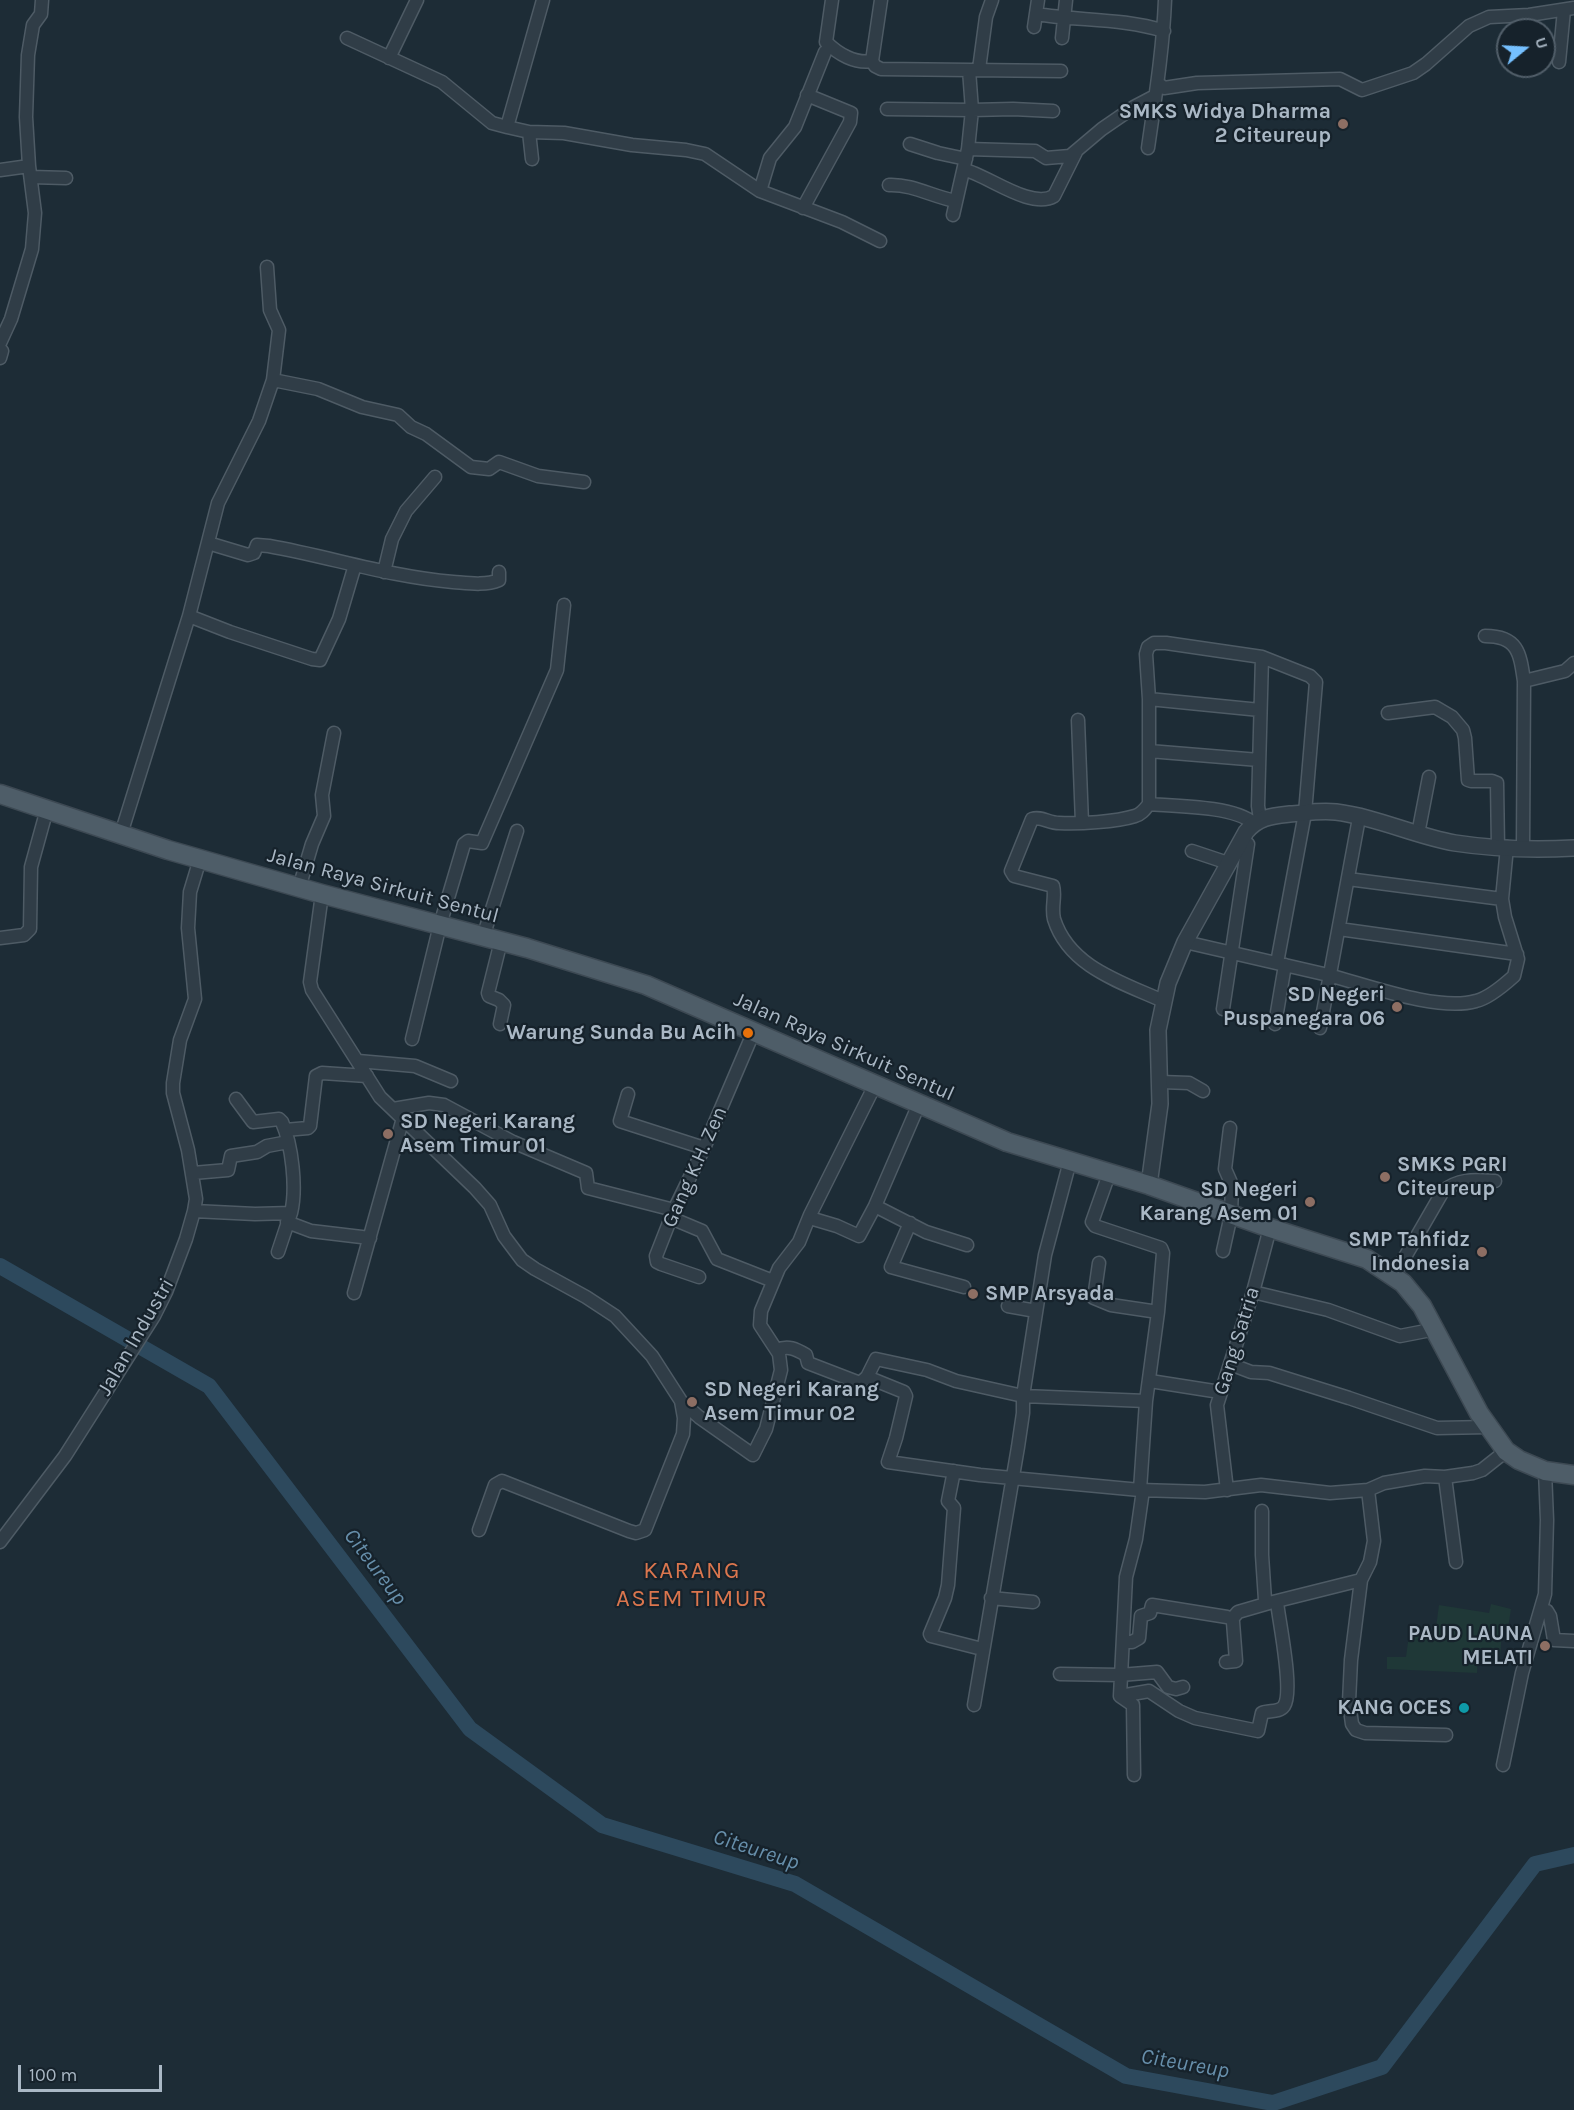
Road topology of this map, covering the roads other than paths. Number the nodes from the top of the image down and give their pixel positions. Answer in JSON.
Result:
{"nodes":[{"id":1,"x":42,"y":0,"type":"edge"},
{"id":2,"x":417,"y":0,"type":"edge"},
{"id":3,"x":543,"y":0,"type":"edge"},
{"id":4,"x":832,"y":0,"type":"edge"},
{"id":5,"x":881,"y":0,"type":"edge"},
{"id":6,"x":992,"y":0,"type":"edge"},
{"id":7,"x":1038,"y":0,"type":"edge"},
{"id":8,"x":1066,"y":0,"type":"edge"},
{"id":9,"x":1165,"y":0,"type":"edge"},
{"id":10,"x":1569,"y":9,"type":"edge"},
{"id":11,"x":1036,"y":14,"type":"junction"},
{"id":12,"x":1064,"y":18,"type":"junction"},
{"id":13,"x":1034,"y":27,"type":"dead end"},
{"id":14,"x":1164,"y":31,"type":"junction"},
{"id":15,"x":346,"y":38,"type":"dead end"},
{"id":16,"x":1062,"y":38,"type":"dead end"},
{"id":17,"x":825,"y":52,"type":"dead end"},
{"id":18,"x":389,"y":58,"type":"junction"},
{"id":19,"x":872,"y":61,"type":"junction"},
{"id":20,"x":1559,"y":62,"type":"dead end"},
{"id":21,"x":974,"y":70,"type":"junction"},
{"id":22,"x":1061,"y":71,"type":"dead end"},
{"id":23,"x":1157,"y":90,"type":"junction"},
{"id":24,"x":807,"y":95,"type":"junction"},
{"id":25,"x":887,"y":109,"type":"dead end"},
{"id":26,"x":972,"y":111,"type":"junction"},
{"id":27,"x":1053,"y":111,"type":"dead end"},
{"id":28,"x":507,"y":127,"type":"junction"},
{"id":29,"x":529,"y":132,"type":"junction"},
{"id":30,"x":910,"y":144,"type":"dead end"},
{"id":31,"x":1148,"y":148,"type":"dead end"},
{"id":32,"x":1076,"y":153,"type":"junction"},
{"id":33,"x":532,"y":159,"type":"dead end"},
{"id":34,"x":966,"y":159,"type":"junction"},
{"id":35,"x":0,"y":170,"type":"edge"},
{"id":36,"x":30,"y":171,"type":"junction"},
{"id":37,"x":66,"y":178,"type":"dead end"},
{"id":38,"x":889,"y":185,"type":"dead end"},
{"id":39,"x":760,"y":191,"type":"junction"},
{"id":40,"x":956,"y":201,"type":"junction"},
{"id":41,"x":803,"y":208,"type":"junction"},
{"id":42,"x":953,"y":215,"type":"dead end"},
{"id":43,"x":880,"y":241,"type":"dead end"},
{"id":44,"x":267,"y":267,"type":"dead end"},
{"id":45,"x":0,"y":343,"type":"edge"},
{"id":46,"x":0,"y":349,"type":"edge"},
{"id":47,"x":0,"y":358,"type":"edge"},
{"id":48,"x":273,"y":380,"type":"junction"},
{"id":49,"x":435,"y":477,"type":"dead end"},
{"id":50,"x":584,"y":482,"type":"dead end"},
{"id":51,"x":208,"y":543,"type":"junction"},
{"id":52,"x":355,"y":565,"type":"junction"},
{"id":53,"x":384,"y":572,"type":"junction"},
{"id":54,"x":499,"y":572,"type":"dead end"},
{"id":55,"x":564,"y":605,"type":"dead end"},
{"id":56,"x":189,"y":616,"type":"junction"},
{"id":57,"x":1485,"y":636,"type":"dead end"},
{"id":58,"x":1262,"y":657,"type":"junction"},
{"id":59,"x":1574,"y":663,"type":"edge"},
{"id":60,"x":1524,"y":681,"type":"junction"},
{"id":61,"x":1149,"y":699,"type":"junction"},
{"id":62,"x":1260,"y":710,"type":"junction"},
{"id":63,"x":1388,"y":713,"type":"dead end"},
{"id":64,"x":1078,"y":720,"type":"dead end"},
{"id":65,"x":334,"y":733,"type":"dead end"},
{"id":66,"x":1149,"y":752,"type":"junction"},
{"id":67,"x":1259,"y":760,"type":"junction"},
{"id":68,"x":1429,"y":777,"type":"dead end"},
{"id":69,"x":0,"y":794,"type":"edge"},
{"id":70,"x":1149,"y":804,"type":"junction"},
{"id":71,"x":47,"y":809,"type":"junction"},
{"id":72,"x":1305,"y":813,"type":"junction"},
{"id":73,"x":1359,"y":818,"type":"junction"},
{"id":74,"x":1256,"y":821,"type":"junction"},
{"id":75,"x":1082,"y":823,"type":"junction"},
{"id":76,"x":517,"y":831,"type":"dead end"},
{"id":77,"x":121,"y":834,"type":"junction"},
{"id":78,"x":1418,"y":834,"type":"junction"},
{"id":79,"x":1248,"y":843,"type":"dead end"},
{"id":80,"x":1502,"y":847,"type":"junction"},
{"id":81,"x":1523,"y":848,"type":"junction"},
{"id":82,"x":1574,"y":848,"type":"edge"},
{"id":83,"x":1192,"y":851,"type":"dead end"},
{"id":84,"x":200,"y":859,"type":"junction"},
{"id":85,"x":1228,"y":863,"type":"junction"},
{"id":86,"x":1348,"y":879,"type":"junction"},
{"id":87,"x":299,"y":888,"type":"junction"},
{"id":88,"x":322,"y":894,"type":"junction"},
{"id":89,"x":1502,"y":899,"type":"junction"},
{"id":90,"x":440,"y":925,"type":"junction"},
{"id":91,"x":1340,"y":928,"type":"junction"},
{"id":92,"x":483,"y":937,"type":"junction"},
{"id":93,"x":0,"y":938,"type":"edge"},
{"id":94,"x":501,"y":941,"type":"junction"},
{"id":95,"x":1185,"y":942,"type":"junction"},
{"id":96,"x":1232,"y":953,"type":"junction"},
{"id":97,"x":1516,"y":954,"type":"junction"},
{"id":98,"x":1281,"y":964,"type":"junction"},
{"id":99,"x":1331,"y":976,"type":"junction"},
{"id":100,"x":1163,"y":1001,"type":"junction"},
{"id":101,"x":1223,"y":1009,"type":"dead end"},
{"id":102,"x":500,"y":1024,"type":"dead end"},
{"id":103,"x":1275,"y":1024,"type":"dead end"},
{"id":104,"x":1320,"y":1028,"type":"dead end"},
{"id":105,"x":754,"y":1031,"type":"junction"},
{"id":106,"x":412,"y":1039,"type":"dead end"},
{"id":107,"x":358,"y":1061,"type":"junction"},
{"id":108,"x":367,"y":1076,"type":"junction"},
{"id":109,"x":451,"y":1081,"type":"dead end"},
{"id":110,"x":1161,"y":1082,"type":"junction"},
{"id":111,"x":875,"y":1085,"type":"junction"},
{"id":112,"x":1203,"y":1091,"type":"dead end"},
{"id":113,"x":628,"y":1094,"type":"dead end"},
{"id":114,"x":236,"y":1099,"type":"dead end"},
{"id":115,"x":918,"y":1104,"type":"junction"},
{"id":116,"x":393,"y":1109,"type":"junction"},
{"id":117,"x":403,"y":1118,"type":"junction"},
{"id":118,"x":1230,"y":1128,"type":"dead end"},
{"id":119,"x":286,"y":1136,"type":"junction"},
{"id":120,"x":704,"y":1148,"type":"junction"},
{"id":121,"x":1070,"y":1161,"type":"junction"},
{"id":122,"x":193,"y":1173,"type":"junction"},
{"id":123,"x":1109,"y":1174,"type":"junction"},
{"id":124,"x":1494,"y":1181,"type":"dead end"},
{"id":125,"x":1149,"y":1185,"type":"junction"},
{"id":126,"x":875,"y":1206,"type":"junction"},
{"id":127,"x":194,"y":1211,"type":"junction"},
{"id":128,"x":672,"y":1214,"type":"junction"},
{"id":129,"x":1231,"y":1215,"type":"junction"},
{"id":130,"x":289,"y":1217,"type":"junction"},
{"id":131,"x":810,"y":1218,"type":"junction"},
{"id":132,"x":910,"y":1224,"type":"junction"},
{"id":133,"x":1270,"y":1228,"type":"junction"},
{"id":134,"x":370,"y":1238,"type":"junction"},
{"id":135,"x":967,"y":1245,"type":"dead end"},
{"id":136,"x":1223,"y":1251,"type":"dead end"},
{"id":137,"x":278,"y":1252,"type":"dead end"},
{"id":138,"x":1099,"y":1263,"type":"dead end"},
{"id":139,"x":1394,"y":1276,"type":"junction"},
{"id":140,"x":699,"y":1277,"type":"dead end"},
{"id":141,"x":773,"y":1281,"type":"junction"},
{"id":142,"x":964,"y":1287,"type":"dead end"},
{"id":143,"x":1253,"y":1292,"type":"junction"},
{"id":144,"x":354,"y":1293,"type":"dead end"},
{"id":145,"x":1008,"y":1306,"type":"dead end"},
{"id":146,"x":1036,"y":1311,"type":"junction"},
{"id":147,"x":1158,"y":1312,"type":"junction"},
{"id":148,"x":1436,"y":1329,"type":"junction"},
{"id":149,"x":777,"y":1350,"type":"junction"},
{"id":150,"x":1230,"y":1364,"type":"junction"},
{"id":151,"x":867,"y":1377,"type":"junction"},
{"id":152,"x":1150,"y":1381,"type":"junction"},
{"id":153,"x":1220,"y":1392,"type":"junction"},
{"id":154,"x":1023,"y":1396,"type":"junction"},
{"id":155,"x":681,"y":1401,"type":"junction"},
{"id":156,"x":1146,"y":1401,"type":"junction"},
{"id":157,"x":1488,"y":1427,"type":"junction"},
{"id":158,"x":1506,"y":1451,"type":"junction"},
{"id":159,"x":1545,"y":1471,"type":"junction"},
{"id":160,"x":954,"y":1472,"type":"junction"},
{"id":161,"x":1574,"y":1475,"type":"edge"},
{"id":162,"x":1012,"y":1478,"type":"junction"},
{"id":163,"x":1445,"y":1478,"type":"junction"},
{"id":164,"x":1142,"y":1490,"type":"junction"},
{"id":165,"x":1227,"y":1490,"type":"junction"},
{"id":166,"x":1368,"y":1490,"type":"junction"},
{"id":167,"x":1262,"y":1511,"type":"dead end"},
{"id":168,"x":479,"y":1530,"type":"dead end"},
{"id":169,"x":0,"y":1542,"type":"edge"},
{"id":170,"x":1456,"y":1562,"type":"dead end"},
{"id":171,"x":1361,"y":1580,"type":"junction"},
{"id":172,"x":991,"y":1598,"type":"junction"},
{"id":173,"x":1033,"y":1602,"type":"dead end"},
{"id":174,"x":1273,"y":1602,"type":"junction"},
{"id":175,"x":1541,"y":1612,"type":"junction"},
{"id":176,"x":1232,"y":1619,"type":"junction"},
{"id":177,"x":1123,"y":1641,"type":"junction"},
{"id":178,"x":1574,"y":1641,"type":"edge"},
{"id":179,"x":982,"y":1649,"type":"junction"},
{"id":180,"x":1226,"y":1662,"type":"dead end"},
{"id":181,"x":1060,"y":1674,"type":"dead end"},
{"id":182,"x":1120,"y":1675,"type":"junction"},
{"id":183,"x":1183,"y":1687,"type":"dead end"},
{"id":184,"x":1120,"y":1696,"type":"junction"},
{"id":185,"x":974,"y":1705,"type":"dead end"},
{"id":186,"x":1446,"y":1735,"type":"dead end"},
{"id":187,"x":1503,"y":1765,"type":"dead end"},
{"id":188,"x":1134,"y":1774,"type":"dead end"}],
"edges":[{"from":1,"to":36,"type":"street"},
{"from":2,"to":18,"type":"street"},
{"from":3,"to":28,"type":"street"},
{"from":4,"to":19,"type":"street"},
{"from":5,"to":19,"type":"street"},
{"from":6,"to":21,"type":"street"},
{"from":7,"to":11,"type":"street"},
{"from":8,"to":12,"type":"street"},
{"from":9,"to":14,"type":"street"},
{"from":10,"to":20,"type":"street"},
{"from":10,"to":23,"type":"street"},
{"from":11,"to":12,"type":"street"},
{"from":11,"to":13,"type":"street"},
{"from":12,"to":14,"type":"street"},
{"from":12,"to":16,"type":"street"},
{"from":14,"to":23,"type":"street"},
{"from":15,"to":18,"type":"street"},
{"from":17,"to":24,"type":"street"},
{"from":18,"to":28,"type":"street"},
{"from":19,"to":21,"type":"street"},
{"from":21,"to":22,"type":"street"},
{"from":21,"to":26,"type":"street"},
{"from":23,"to":31,"type":"street"},
{"from":23,"to":32,"type":"street"},
{"from":24,"to":39,"type":"street"},
{"from":24,"to":41,"type":"street"},
{"from":25,"to":26,"type":"street"},
{"from":26,"to":27,"type":"street"},
{"from":26,"to":34,"type":"street"},
{"from":28,"to":29,"type":"street"},
{"from":29,"to":33,"type":"street"},
{"from":29,"to":39,"type":"street"},
{"from":30,"to":34,"type":"street"},
{"from":32,"to":34,"type":"street"},
{"from":32,"to":34,"type":"street"},
{"from":34,"to":40,"type":"street"},
{"from":35,"to":36,"type":"street"},
{"from":36,"to":37,"type":"street"},
{"from":36,"to":45,"type":"street"},
{"from":38,"to":40,"type":"street"},
{"from":39,"to":41,"type":"street"},
{"from":40,"to":42,"type":"street"},
{"from":41,"to":43,"type":"street"},
{"from":44,"to":48,"type":"street"},
{"from":46,"to":47,"type":"street"},
{"from":48,"to":50,"type":"street"},
{"from":48,"to":51,"type":"street"},
{"from":49,"to":53,"type":"street"},
{"from":51,"to":52,"type":"street"},
{"from":51,"to":56,"type":"street"},
{"from":52,"to":53,"type":"street"},
{"from":52,"to":56,"type":"street"},
{"from":53,"to":54,"type":"street"},
{"from":55,"to":90,"type":"street"},
{"from":56,"to":77,"type":"street"},
{"from":57,"to":60,"type":"street"},
{"from":58,"to":61,"type":"street"},
{"from":58,"to":62,"type":"street"},
{"from":58,"to":72,"type":"street"},
{"from":59,"to":60,"type":"street"},
{"from":60,"to":81,"type":"street"},
{"from":61,"to":62,"type":"street"},
{"from":61,"to":66,"type":"street"},
{"from":62,"to":67,"type":"street"},
{"from":63,"to":80,"type":"street"},
{"from":64,"to":75,"type":"street"},
{"from":65,"to":87,"type":"street"},
{"from":66,"to":67,"type":"street"},
{"from":66,"to":70,"type":"street"},
{"from":67,"to":74,"type":"street"},
{"from":68,"to":78,"type":"street"},
{"from":69,"to":71,"type":"main road","name":"Jalan Raya Sirkuit Sentul"},
{"from":70,"to":74,"type":"street"},
{"from":70,"to":75,"type":"street"},
{"from":71,"to":77,"type":"main road","name":"Jalan Raya Sirkuit Sentul"},
{"from":71,"to":93,"type":"street"},
{"from":72,"to":73,"type":"street"},
{"from":72,"to":74,"type":"street"},
{"from":72,"to":98,"type":"street"},
{"from":73,"to":78,"type":"street"},
{"from":73,"to":86,"type":"street"},
{"from":74,"to":85,"type":"street"},
{"from":75,"to":100,"type":"street"},
{"from":76,"to":92,"type":"street"},
{"from":77,"to":84,"type":"main road","name":"Jalan Raya Sirkuit Sentul"},
{"from":78,"to":80,"type":"street"},
{"from":79,"to":96,"type":"street"},
{"from":80,"to":81,"type":"street"},
{"from":80,"to":89,"type":"street"},
{"from":81,"to":82,"type":"street"},
{"from":83,"to":85,"type":"street"},
{"from":84,"to":87,"type":"main road","name":"Jalan Raya Sirkuit Sentul"},
{"from":84,"to":122,"type":"street","name":"Jalan Industri"},
{"from":85,"to":95,"type":"street"},
{"from":86,"to":89,"type":"street"},
{"from":86,"to":91,"type":"street"},
{"from":87,"to":88,"type":"main road","name":"Jalan Raya Sirkuit Sentul"},
{"from":88,"to":90,"type":"main road","name":"Jalan Raya Sirkuit Sentul"},
{"from":88,"to":107,"type":"street"},
{"from":89,"to":97,"type":"street"},
{"from":90,"to":92,"type":"main road","name":"Jalan Raya Sirkuit Sentul"},
{"from":90,"to":106,"type":"street"},
{"from":91,"to":97,"type":"street"},
{"from":91,"to":99,"type":"street"},
{"from":92,"to":94,"type":"main road","name":"Jalan Raya Sirkuit Sentul"},
{"from":94,"to":102,"type":"street"},
{"from":94,"to":105,"type":"main road","name":"Jalan Raya Sirkuit Sentul"},
{"from":95,"to":96,"type":"street"},
{"from":95,"to":100,"type":"street"},
{"from":96,"to":98,"type":"street"},
{"from":96,"to":101,"type":"street"},
{"from":97,"to":99,"type":"street"},
{"from":98,"to":99,"type":"street"},
{"from":98,"to":103,"type":"street"},
{"from":99,"to":104,"type":"street"},
{"from":100,"to":110,"type":"street"},
{"from":105,"to":111,"type":"main road","name":"Jalan Raya Sirkuit Sentul"},
{"from":105,"to":120,"type":"street","name":"Gang K.H. Zen"},
{"from":107,"to":108,"type":"street"},
{"from":107,"to":109,"type":"street"},
{"from":108,"to":116,"type":"street"},
{"from":108,"to":119,"type":"street"},
{"from":110,"to":112,"type":"street"},
{"from":110,"to":125,"type":"street"},
{"from":111,"to":115,"type":"main road","name":"Jalan Raya Sirkuit Sentul"},
{"from":111,"to":131,"type":"street"},
{"from":113,"to":120,"type":"street"},
{"from":114,"to":119,"type":"street"},
{"from":115,"to":121,"type":"main road","name":"Jalan Raya Sirkuit Sentul"},
{"from":115,"to":126,"type":"street"},
{"from":116,"to":117,"type":"street"},
{"from":116,"to":128,"type":"street"},
{"from":117,"to":134,"type":"street"},
{"from":117,"to":155,"type":"street"},
{"from":118,"to":129,"type":"street"},
{"from":119,"to":122,"type":"street"},
{"from":119,"to":130,"type":"street"},
{"from":120,"to":128,"type":"street","name":"Gang K.H. Zen"},
{"from":121,"to":123,"type":"main road","name":"Jalan Raya Sirkuit Sentul"},
{"from":121,"to":146,"type":"street"},
{"from":122,"to":127,"type":"street","name":"Jalan Industri"},
{"from":123,"to":125,"type":"main road","name":"Jalan Raya Sirkuit Sentul"},
{"from":123,"to":147,"type":"street"},
{"from":124,"to":139,"type":"street"},
{"from":125,"to":129,"type":"main road","name":"Jalan Raya Sirkuit Sentul"},
{"from":126,"to":131,"type":"street"},
{"from":126,"to":132,"type":"street"},
{"from":127,"to":130,"type":"street"},
{"from":127,"to":169,"type":"street","name":"Jalan Industri"},
{"from":128,"to":140,"type":"street","name":"Gang K.H. Zen"},
{"from":128,"to":141,"type":"street"},
{"from":129,"to":133,"type":"main road","name":"Jalan Raya Sirkuit Sentul"},
{"from":129,"to":136,"type":"street"},
{"from":130,"to":134,"type":"street"},
{"from":130,"to":137,"type":"street"},
{"from":131,"to":141,"type":"street"},
{"from":132,"to":135,"type":"street"},
{"from":132,"to":142,"type":"street"},
{"from":133,"to":139,"type":"main road","name":"Jalan Raya Sirkuit Sentul"},
{"from":133,"to":143,"type":"street","name":"Gang Satria"},
{"from":134,"to":144,"type":"street"},
{"from":138,"to":147,"type":"street"},
{"from":139,"to":148,"type":"main road","name":"Jalan Raya Sirkuit Sentul"},
{"from":141,"to":149,"type":"street"},
{"from":143,"to":148,"type":"street"},
{"from":143,"to":150,"type":"street","name":"Gang Satria"},
{"from":145,"to":146,"type":"street"},
{"from":146,"to":154,"type":"street"},
{"from":147,"to":152,"type":"street"},
{"from":148,"to":157,"type":"main road","name":"Jalan Raya Sirkuit Sentul"},
{"from":149,"to":151,"type":"street"},
{"from":149,"to":155,"type":"street"},
{"from":150,"to":153,"type":"street","name":"Gang Satria"},
{"from":150,"to":157,"type":"street"},
{"from":151,"to":154,"type":"street"},
{"from":151,"to":160,"type":"street"},
{"from":152,"to":153,"type":"street"},
{"from":152,"to":156,"type":"street"},
{"from":153,"to":165,"type":"street","name":"Gang Satria"},
{"from":154,"to":156,"type":"street"},
{"from":154,"to":162,"type":"street"},
{"from":155,"to":168,"type":"street"},
{"from":156,"to":164,"type":"street"},
{"from":157,"to":158,"type":"main road","name":"Jalan Raya Sirkuit Sentul"},
{"from":158,"to":159,"type":"main road","name":"Jalan Raya Sirkuit Sentul"},
{"from":158,"to":163,"type":"street"},
{"from":159,"to":161,"type":"main road","name":"Jalan Raya Sirkuit Sentul"},
{"from":159,"to":175,"type":"street"},
{"from":160,"to":162,"type":"street"},
{"from":160,"to":179,"type":"street"},
{"from":162,"to":164,"type":"street"},
{"from":162,"to":172,"type":"street"},
{"from":163,"to":166,"type":"street"},
{"from":163,"to":170,"type":"street"},
{"from":164,"to":165,"type":"street"},
{"from":164,"to":177,"type":"street"},
{"from":165,"to":166,"type":"street"},
{"from":166,"to":171,"type":"street"},
{"from":167,"to":174,"type":"street"},
{"from":171,"to":174,"type":"street"},
{"from":171,"to":186,"type":"street"},
{"from":172,"to":173,"type":"street"},
{"from":172,"to":179,"type":"street"},
{"from":174,"to":176,"type":"street"},
{"from":174,"to":184,"type":"street"},
{"from":175,"to":178,"type":"street"},
{"from":175,"to":187,"type":"street"},
{"from":176,"to":177,"type":"street"},
{"from":176,"to":180,"type":"street"},
{"from":177,"to":182,"type":"street"},
{"from":179,"to":185,"type":"street"},
{"from":181,"to":182,"type":"street"},
{"from":182,"to":183,"type":"street"},
{"from":182,"to":184,"type":"street"},
{"from":184,"to":188,"type":"street"}]}
